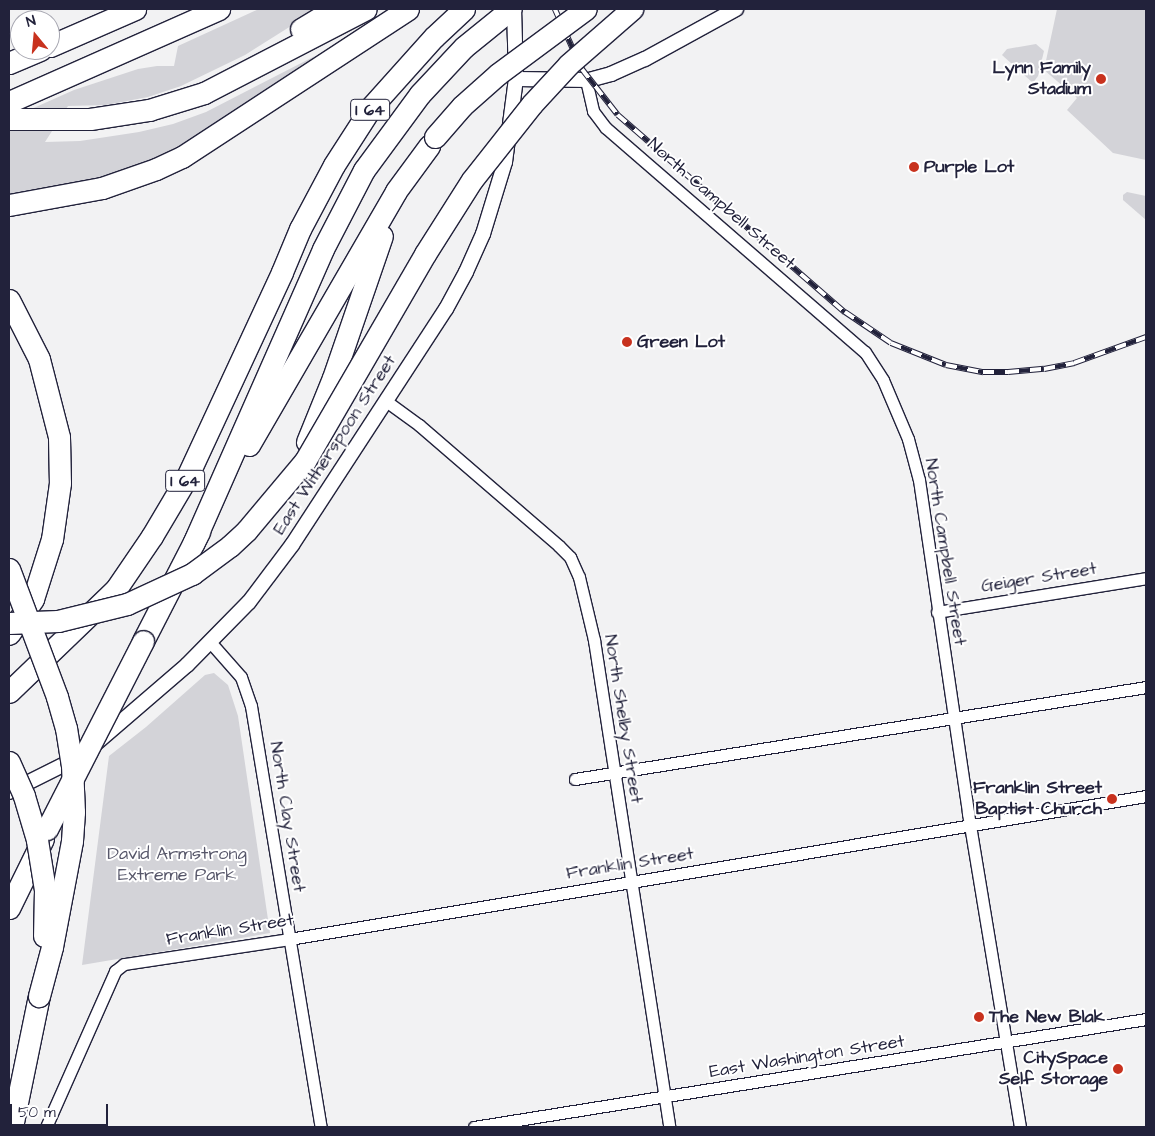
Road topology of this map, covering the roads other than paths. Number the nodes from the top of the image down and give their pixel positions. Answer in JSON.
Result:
{"nodes":[{"id":1,"x":135,"y":9,"type":"edge"},
{"id":2,"x":219,"y":9,"type":"edge"},
{"id":3,"x":334,"y":9,"type":"edge"},
{"id":4,"x":366,"y":9,"type":"edge"},
{"id":5,"x":408,"y":9,"type":"edge"},
{"id":6,"x":464,"y":9,"type":"edge"},
{"id":7,"x":512,"y":9,"type":"edge"},
{"id":8,"x":586,"y":9,"type":"edge"},
{"id":9,"x":632,"y":9,"type":"edge"},
{"id":10,"x":736,"y":9,"type":"edge"},
{"id":11,"x":60,"y":42,"type":"edge"},
{"id":12,"x":516,"y":79,"type":"junction"},
{"id":13,"x":586,"y":80,"type":"junction"},
{"id":14,"x":9,"y":102,"type":"edge"},
{"id":15,"x":9,"y":118,"type":"edge"},
{"id":16,"x":90,"y":119,"type":"junction"},
{"id":17,"x":432,"y":141,"type":"junction"},
{"id":18,"x":9,"y":205,"type":"edge"},
{"id":19,"x":9,"y":300,"type":"edge"},
{"id":20,"x":386,"y":401,"type":"junction"},
{"id":21,"x":278,"y":495,"type":"junction"},
{"id":22,"x":193,"y":544,"type":"junction"},
{"id":23,"x":9,"y":569,"type":"edge"},
{"id":24,"x":1146,"y":578,"type":"edge"},
{"id":25,"x":937,"y":612,"type":"junction"},
{"id":26,"x":9,"y":623,"type":"edge"},
{"id":27,"x":9,"y":634,"type":"edge"},
{"id":28,"x":211,"y":643,"type":"junction"},
{"id":29,"x":1146,"y":687,"type":"edge"},
{"id":30,"x":9,"y":692,"type":"edge"},
{"id":31,"x":954,"y":720,"type":"junction"},
{"id":32,"x":9,"y":762,"type":"edge"},
{"id":33,"x":614,"y":774,"type":"junction"},
{"id":34,"x":575,"y":779,"type":"dead end"},
{"id":35,"x":9,"y":792,"type":"edge"},
{"id":36,"x":1146,"y":796,"type":"edge"},
{"id":37,"x":970,"y":826,"type":"junction"},
{"id":38,"x":630,"y":882,"type":"junction"},
{"id":39,"x":9,"y":908,"type":"edge"},
{"id":40,"x":289,"y":939,"type":"junction"},
{"id":41,"x":39,"y":996,"type":"junction"},
{"id":42,"x":1146,"y":1020,"type":"edge"},
{"id":43,"x":1006,"y":1042,"type":"junction"},
{"id":44,"x":665,"y":1097,"type":"junction"},
{"id":45,"x":12,"y":1127,"type":"edge"},
{"id":46,"x":46,"y":1127,"type":"edge"},
{"id":47,"x":320,"y":1127,"type":"edge"},
{"id":48,"x":474,"y":1127,"type":"edge"},
{"id":49,"x":669,"y":1127,"type":"edge"},
{"id":50,"x":1020,"y":1127,"type":"edge"}],
"edges":[{"from":1,"to":11,"type":"highway"},
{"from":2,"to":14,"type":"highway"},
{"from":3,"to":16,"type":"highway"},
{"from":4,"to":16,"type":"highway"},
{"from":5,"to":18,"type":"highway"},
{"from":6,"to":30,"type":"highway","number":"I 64"},
{"from":7,"to":12,"type":"street","name":"East Witherspoon Street"},
{"from":7,"to":22,"type":"highway"},
{"from":8,"to":17,"type":"highway","bridge":true},
{"from":9,"to":21,"type":"highway","bridge":true},
{"from":10,"to":13,"type":"street"},
{"from":12,"to":13,"type":"street"},
{"from":12,"to":20,"type":"street","name":"East Witherspoon Street"},
{"from":13,"to":25,"type":"street","name":"North Campbell Street"},
{"from":15,"to":16,"type":"highway"},
{"from":17,"to":21,"type":"highway","bridge":true},
{"from":17,"to":22,"type":"highway"},
{"from":19,"to":27,"type":"highway"},
{"from":20,"to":28,"type":"street","name":"East Witherspoon Street"},
{"from":20,"to":33,"type":"street","name":"North Shelby Street"},
{"from":21,"to":26,"type":"highway","bridge":true},
{"from":22,"to":39,"type":"highway","bridge":true},
{"from":23,"to":41,"type":"highway","bridge":true},
{"from":24,"to":25,"type":"street","name":"Geiger Street"},
{"from":25,"to":31,"type":"street","name":"North Campbell Street"},
{"from":28,"to":35,"type":"street","name":"East Witherspoon Street"},
{"from":28,"to":40,"type":"street","name":"North Clay Street"},
{"from":29,"to":31,"type":"street"},
{"from":31,"to":33,"type":"street"},
{"from":31,"to":37,"type":"street","name":"North Campbell Street"},
{"from":32,"to":41,"type":"highway","bridge":true},
{"from":33,"to":34,"type":"street"},
{"from":33,"to":38,"type":"street","name":"North Shelby Street"},
{"from":36,"to":37,"type":"street","name":"Franklin Street"},
{"from":37,"to":38,"type":"street","name":"Franklin Street"},
{"from":37,"to":43,"type":"street","name":"North Campbell Street"},
{"from":38,"to":40,"type":"street","name":"Franklin Street"},
{"from":38,"to":44,"type":"street","name":"North Shelby Street"},
{"from":40,"to":46,"type":"street","name":"Franklin Street"},
{"from":40,"to":47,"type":"street","name":"North Clay Street"},
{"from":41,"to":45,"type":"highway"},
{"from":42,"to":43,"type":"street","name":"East Washington Street"},
{"from":43,"to":44,"type":"street","name":"East Washington Street"},
{"from":43,"to":50,"type":"street","name":"North Campbell Street"},
{"from":44,"to":48,"type":"street","name":"East Washington Street"},
{"from":44,"to":49,"type":"street","name":"North Shelby Street"}]}
